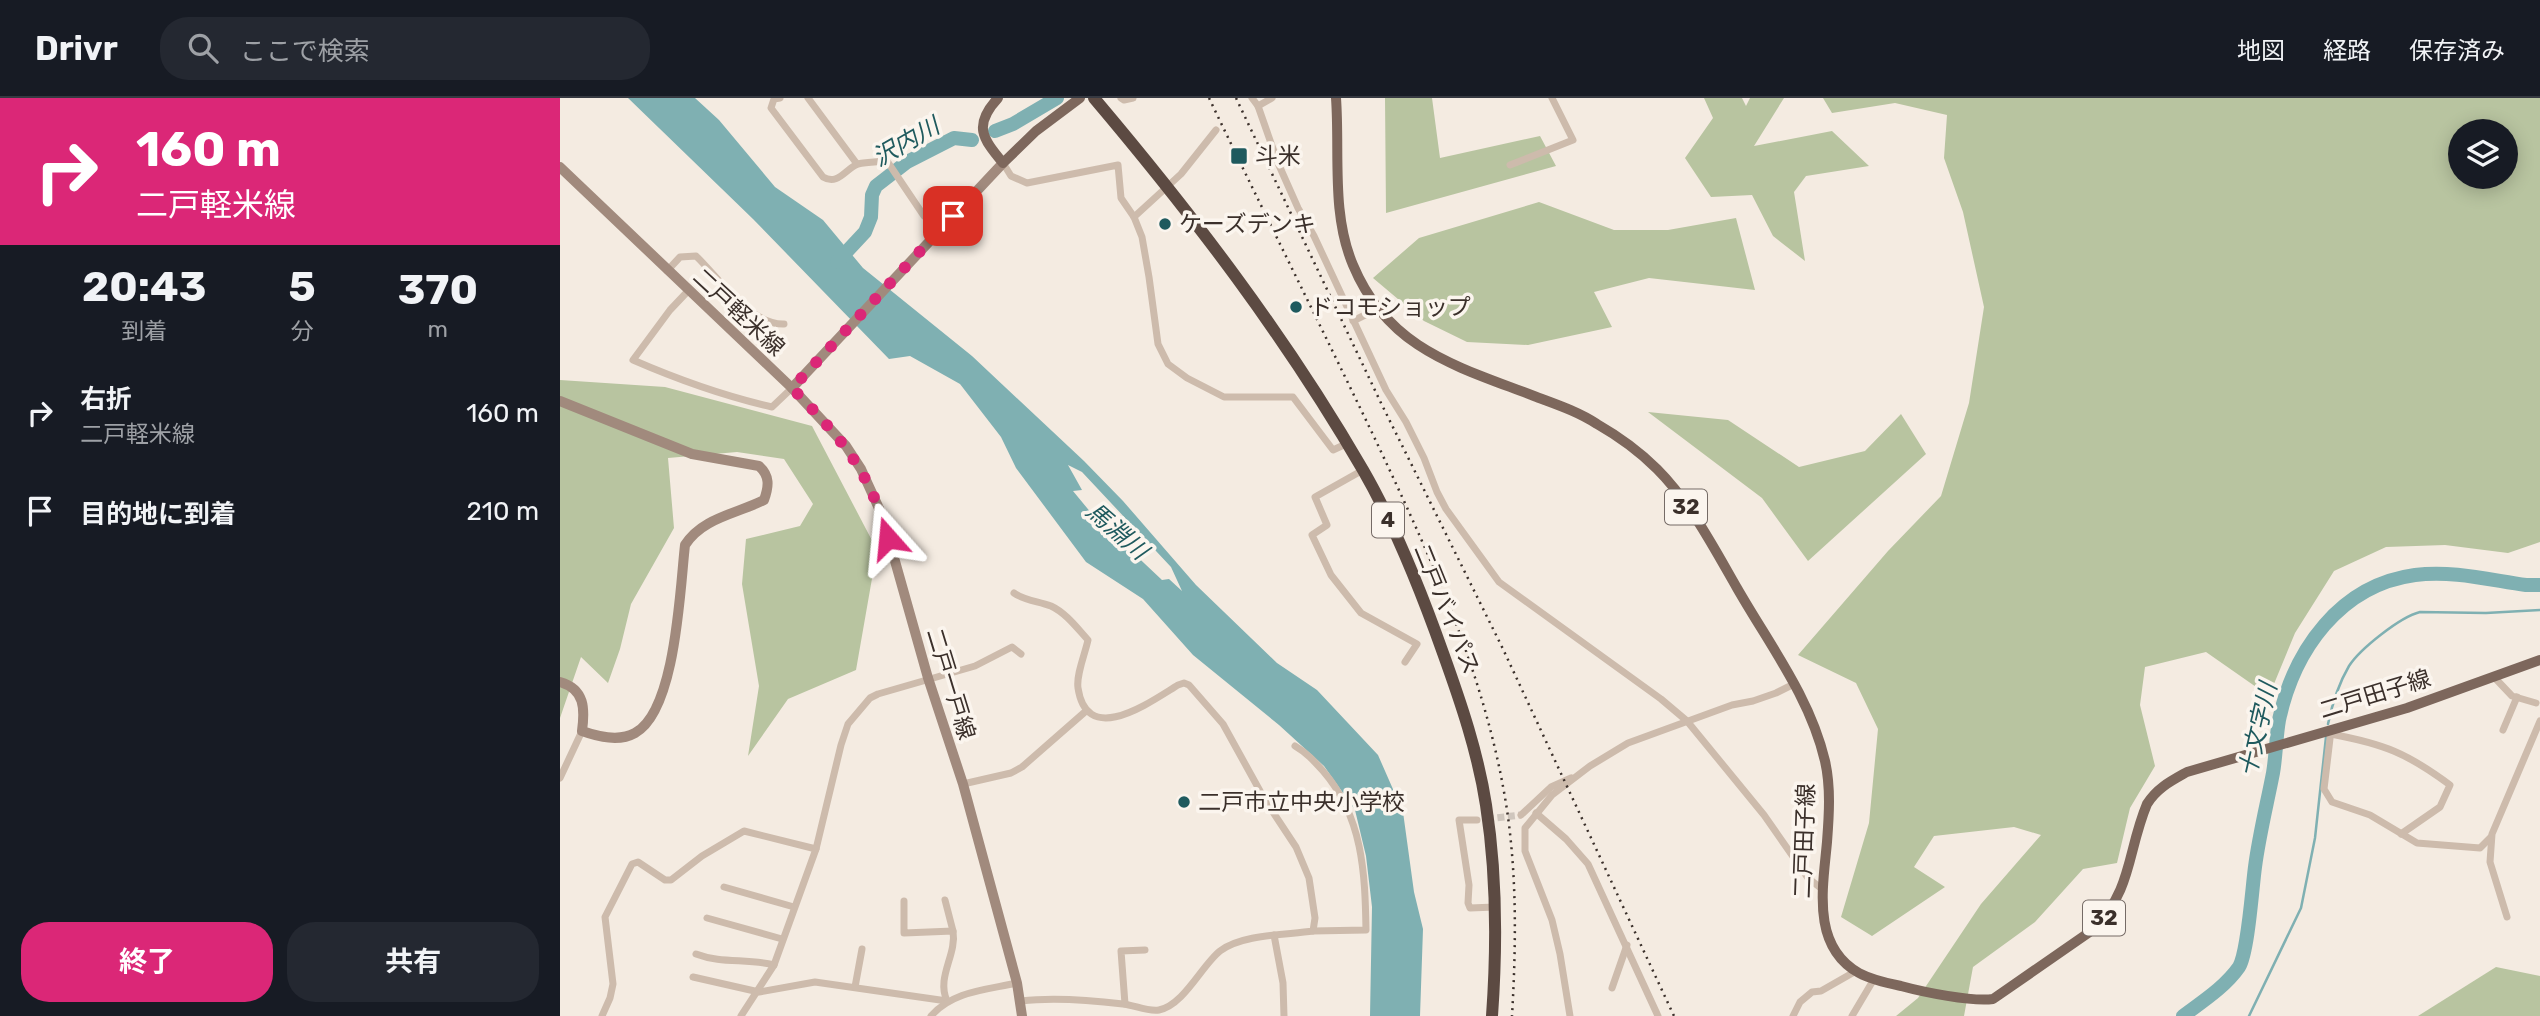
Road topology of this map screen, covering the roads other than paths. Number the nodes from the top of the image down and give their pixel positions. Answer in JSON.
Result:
{"nodes":[{"id":1,"x":780,"y":98,"type":"edge"},
{"id":2,"x":808,"y":98,"type":"edge"},
{"id":3,"x":998,"y":98,"type":"edge"},
{"id":4,"x":1080,"y":98,"type":"edge"},
{"id":5,"x":1121,"y":98,"type":"edge"},
{"id":6,"x":1133,"y":98,"type":"edge"},
{"id":7,"x":1252,"y":98,"type":"edge"},
{"id":8,"x":1272,"y":98,"type":"edge"},
{"id":9,"x":1336,"y":98,"type":"edge"},
{"id":10,"x":1552,"y":98,"type":"edge"},
{"id":11,"x":1095,"y":99,"type":"edge"},
{"id":12,"x":1258,"y":106,"type":"junction"},
{"id":13,"x":1216,"y":130,"type":"dead end"},
{"id":14,"x":1003,"y":163,"type":"junction"},
{"id":15,"x":857,"y":164,"type":"junction"},
{"id":16,"x":1510,"y":164,"type":"dead end"},
{"id":17,"x":560,"y":167,"type":"edge"},
{"id":18,"x":1167,"y":185,"type":"junction"},
{"id":19,"x":969,"y":200,"type":"junction"},
{"id":20,"x":1133,"y":217,"type":"junction"},
{"id":21,"x":667,"y":271,"type":"junction"},
{"id":22,"x":688,"y":290,"type":"junction"},
{"id":23,"x":1377,"y":309,"type":"junction"},
{"id":24,"x":1353,"y":321,"type":"junction"},
{"id":25,"x":784,"y":324,"type":"dead end"},
{"id":26,"x":792,"y":388,"type":"junction"},
{"id":27,"x":560,"y":401,"type":"edge"},
{"id":28,"x":1346,"y":444,"type":"junction"},
{"id":29,"x":1363,"y":470,"type":"junction"},
{"id":30,"x":1014,"y":593,"type":"dead end"},
{"id":31,"x":1021,"y":654,"type":"dead end"},
{"id":32,"x":2540,"y":660,"type":"edge"},
{"id":33,"x":1405,"y":662,"type":"dead end"},
{"id":34,"x":2494,"y":677,"type":"junction"},
{"id":35,"x":928,"y":678,"type":"junction"},
{"id":36,"x":560,"y":682,"type":"edge"},
{"id":37,"x":1794,"y":684,"type":"junction"},
{"id":38,"x":2516,"y":697,"type":"junction"},
{"id":39,"x":2536,"y":703,"type":"dead end"},
{"id":40,"x":1086,"y":711,"type":"junction"},
{"id":41,"x":1687,"y":721,"type":"junction"},
{"id":42,"x":2540,"y":721,"type":"edge"},
{"id":43,"x":2503,"y":730,"type":"dead end"},
{"id":44,"x":582,"y":732,"type":"junction"},
{"id":45,"x":2331,"y":732,"type":"junction"},
{"id":46,"x":1295,"y":746,"type":"dead end"},
{"id":47,"x":1581,"y":773,"type":"junction"},
{"id":48,"x":560,"y":778,"type":"edge"},
{"id":49,"x":963,"y":784,"type":"junction"},
{"id":50,"x":1536,"y":813,"type":"junction"},
{"id":51,"x":1521,"y":816,"type":"tunnel mouth"},
{"id":52,"x":1477,"y":820,"type":"tunnel mouth"},
{"id":53,"x":2401,"y":834,"type":"junction"},
{"id":54,"x":2491,"y":837,"type":"junction"},
{"id":55,"x":816,"y":849,"type":"junction"},
{"id":56,"x":724,"y":887,"type":"dead end"},
{"id":57,"x":1822,"y":889,"type":"junction"},
{"id":58,"x":945,"y":900,"type":"dead end"},
{"id":59,"x":904,"y":901,"type":"dead end"},
{"id":60,"x":794,"y":907,"type":"junction"},
{"id":61,"x":1496,"y":907,"type":"junction"},
{"id":62,"x":2507,"y":917,"type":"dead end"},
{"id":63,"x":708,"y":918,"type":"dead end"},
{"id":64,"x":953,"y":931,"type":"junction"},
{"id":65,"x":1313,"y":931,"type":"junction"},
{"id":66,"x":1275,"y":935,"type":"junction"},
{"id":67,"x":782,"y":939,"type":"junction"},
{"id":68,"x":1627,"y":945,"type":"junction"},
{"id":69,"x":862,"y":949,"type":"dead end"},
{"id":70,"x":1145,"y":950,"type":"dead end"},
{"id":71,"x":696,"y":954,"type":"dead end"},
{"id":72,"x":774,"y":965,"type":"junction"},
{"id":73,"x":1856,"y":971,"type":"junction"},
{"id":74,"x":693,"y":976,"type":"dead end"},
{"id":75,"x":1874,"y":979,"type":"junction"},
{"id":76,"x":1017,"y":983,"type":"junction"},
{"id":77,"x":855,"y":987,"type":"junction"},
{"id":78,"x":1612,"y":988,"type":"dead end"},
{"id":79,"x":759,"y":992,"type":"junction"},
{"id":80,"x":947,"y":1001,"type":"junction"},
{"id":81,"x":1021,"y":1001,"type":"junction"},
{"id":82,"x":1125,"y":1004,"type":"junction"},
{"id":83,"x":602,"y":1016,"type":"edge"},
{"id":84,"x":741,"y":1016,"type":"edge"},
{"id":85,"x":931,"y":1016,"type":"edge"},
{"id":86,"x":1022,"y":1016,"type":"edge"},
{"id":87,"x":1284,"y":1016,"type":"edge"},
{"id":88,"x":1492,"y":1016,"type":"edge"},
{"id":89,"x":1570,"y":1016,"type":"edge"},
{"id":90,"x":1658,"y":1016,"type":"edge"},
{"id":91,"x":1793,"y":1016,"type":"edge"},
{"id":92,"x":1852,"y":1016,"type":"edge"}],
"edges":[{"from":1,"to":15,"type":"street"},
{"from":2,"to":15,"type":"street"},
{"from":3,"to":14,"type":"main road"},
{"from":4,"to":14,"type":"main road"},
{"from":5,"to":6,"type":"street"},
{"from":7,"to":12,"type":"street"},
{"from":8,"to":12,"type":"street"},
{"from":9,"to":23,"type":"main road","name":"二戸田子線","number":"32"},
{"from":10,"to":16,"type":"street"},
{"from":11,"to":18,"type":"highway","name":"二戸バイパス","number":"4"},
{"from":12,"to":24,"type":"street"},
{"from":13,"to":18,"type":"street"},
{"from":14,"to":19,"type":"main road","name":"二戸軽米線"},
{"from":14,"to":20,"type":"street"},
{"from":15,"to":19,"type":"street"},
{"from":17,"to":21,"type":"main road","name":"二戸軽米線"},
{"from":18,"to":20,"type":"street"},
{"from":18,"to":28,"type":"highway","name":"二戸バイパス","number":"4"},
{"from":19,"to":26,"type":"main road","name":"二戸軽米線"},
{"from":20,"to":28,"type":"street"},
{"from":21,"to":22,"type":"main road","name":"二戸軽米線"},
{"from":21,"to":25,"type":"street"},
{"from":22,"to":26,"type":"main road","name":"二戸軽米線"},
{"from":22,"to":26,"type":"street"},
{"from":23,"to":24,"type":"street"},
{"from":23,"to":37,"type":"main road","name":"二戸田子線","number":"32"},
{"from":24,"to":41,"type":"street"},
{"from":26,"to":35,"type":"main road","name":"二戸一戸線"},
{"from":27,"to":44,"type":"main road"},
{"from":28,"to":29,"type":"highway","name":"二戸バイパス","number":"4"},
{"from":29,"to":33,"type":"street"},
{"from":29,"to":61,"type":"highway","name":"二戸バイパス","number":"4"},
{"from":30,"to":40,"type":"street"},
{"from":31,"to":35,"type":"street"},
{"from":32,"to":34,"type":"main road","name":"二戸田子線","number":"32"},
{"from":34,"to":38,"type":"street"},
{"from":34,"to":45,"type":"main road","name":"二戸田子線","number":"32"},
{"from":35,"to":49,"type":"main road","name":"二戸一戸線"},
{"from":35,"to":55,"type":"street"},
{"from":36,"to":44,"type":"main road"},
{"from":37,"to":41,"type":"street"},
{"from":37,"to":57,"type":"main road","name":"二戸田子線","number":"32"},
{"from":38,"to":39,"type":"street"},
{"from":38,"to":43,"type":"street"},
{"from":40,"to":49,"type":"street"},
{"from":40,"to":65,"type":"street"},
{"from":41,"to":47,"type":"street"},
{"from":41,"to":57,"type":"street"},
{"from":42,"to":54,"type":"street"},
{"from":44,"to":48,"type":"street"},
{"from":45,"to":53,"type":"street"},
{"from":45,"to":53,"type":"street"},
{"from":45,"to":75,"type":"main road","name":"二戸田子線","number":"32"},
{"from":46,"to":65,"type":"street"},
{"from":47,"to":50,"type":"street"},
{"from":47,"to":51,"type":"street"},
{"from":49,"to":76,"type":"main road","name":"二戸一戸線"},
{"from":50,"to":68,"type":"street"},
{"from":50,"to":89,"type":"street"},
{"from":52,"to":61,"type":"street"},
{"from":53,"to":54,"type":"street"},
{"from":54,"to":62,"type":"street"},
{"from":55,"to":60,"type":"street"},
{"from":55,"to":83,"type":"street"},
{"from":56,"to":60,"type":"street"},
{"from":57,"to":73,"type":"main road","name":"二戸田子線","number":"32"},
{"from":58,"to":64,"type":"street"},
{"from":59,"to":64,"type":"street"},
{"from":60,"to":67,"type":"street"},
{"from":61,"to":88,"type":"highway","name":"二戸バイパス","number":"4"},
{"from":63,"to":67,"type":"street"},
{"from":64,"to":80,"type":"street"},
{"from":65,"to":66,"type":"street"},
{"from":66,"to":82,"type":"street"},
{"from":66,"to":87,"type":"street"},
{"from":67,"to":72,"type":"street"},
{"from":68,"to":78,"type":"street"},
{"from":68,"to":90,"type":"street"},
{"from":69,"to":77,"type":"street"},
{"from":70,"to":82,"type":"street"},
{"from":71,"to":72,"type":"street"},
{"from":72,"to":79,"type":"street"},
{"from":73,"to":75,"type":"main road","name":"二戸田子線","number":"32"},
{"from":73,"to":91,"type":"street"},
{"from":74,"to":79,"type":"street"},
{"from":75,"to":92,"type":"street"},
{"from":76,"to":80,"type":"street"},
{"from":76,"to":81,"type":"main road","name":"二戸一戸線"},
{"from":77,"to":79,"type":"street"},
{"from":77,"to":80,"type":"street"},
{"from":79,"to":84,"type":"street"},
{"from":80,"to":85,"type":"street"},
{"from":81,"to":82,"type":"street"},
{"from":81,"to":86,"type":"main road","name":"二戸一戸線"}]}
